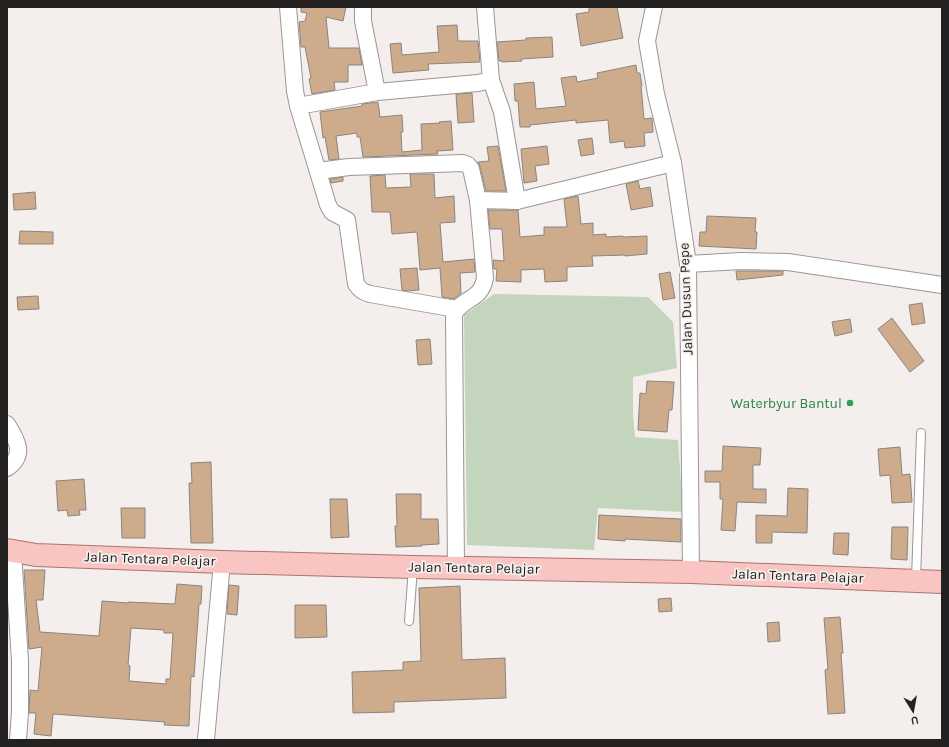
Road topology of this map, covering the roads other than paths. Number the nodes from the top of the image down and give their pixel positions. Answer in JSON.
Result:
{"nodes":[{"id":1,"x":288,"y":7,"type":"edge"},
{"id":2,"x":363,"y":7,"type":"edge"},
{"id":3,"x":485,"y":7,"type":"edge"},
{"id":4,"x":654,"y":7,"type":"edge"},
{"id":5,"x":492,"y":80,"type":"junction"},
{"id":6,"x":377,"y":92,"type":"junction"},
{"id":7,"x":298,"y":106,"type":"junction"},
{"id":8,"x":673,"y":163,"type":"junction"},
{"id":9,"x":318,"y":171,"type":"junction"},
{"id":10,"x":478,"y":200,"type":"junction"},
{"id":11,"x":517,"y":201,"type":"junction"},
{"id":12,"x":688,"y":264,"type":"junction"},
{"id":13,"x":942,"y":285,"type":"edge"},
{"id":14,"x":456,"y":309,"type":"junction"},
{"id":15,"x":7,"y":424,"type":"edge"},
{"id":16,"x":921,"y":433,"type":"dead end"},
{"id":17,"x":7,"y":468,"type":"edge"},
{"id":18,"x":10,"y":551,"type":"edge"},
{"id":19,"x":222,"y":562,"type":"junction"},
{"id":20,"x":413,"y":567,"type":"junction"},
{"id":21,"x":456,"y":568,"type":"junction"},
{"id":22,"x":691,"y":572,"type":"junction"},
{"id":23,"x":916,"y":581,"type":"junction"},
{"id":24,"x":942,"y":582,"type":"edge"},
{"id":25,"x":409,"y":621,"type":"dead end"},
{"id":26,"x":18,"y":740,"type":"edge"},
{"id":27,"x":206,"y":740,"type":"edge"}],
"edges":[{"from":1,"to":7,"type":"street"},
{"from":2,"to":6,"type":"street"},
{"from":3,"to":5,"type":"street"},
{"from":4,"to":8,"type":"street","name":"Jalan Dusun Pepe"},
{"from":5,"to":6,"type":"street"},
{"from":5,"to":11,"type":"street"},
{"from":6,"to":7,"type":"street"},
{"from":7,"to":9,"type":"street"},
{"from":8,"to":11,"type":"street"},
{"from":8,"to":12,"type":"street","name":"Jalan Dusun Pepe"},
{"from":9,"to":10,"type":"street"},
{"from":9,"to":14,"type":"street"},
{"from":10,"to":11,"type":"street"},
{"from":10,"to":14,"type":"street"},
{"from":12,"to":13,"type":"street"},
{"from":12,"to":22,"type":"street","name":"Jalan Dusun Pepe"},
{"from":14,"to":21,"type":"street"},
{"from":15,"to":17,"type":"street"},
{"from":16,"to":23,"type":"lane"},
{"from":18,"to":19,"type":"main road","name":"Jalan Tentara Pelajar"},
{"from":18,"to":26,"type":"street"},
{"from":19,"to":20,"type":"main road","name":"Jalan Tentara Pelajar"},
{"from":19,"to":27,"type":"street"},
{"from":20,"to":21,"type":"main road","name":"Jalan Tentara Pelajar"},
{"from":20,"to":25,"type":"lane"},
{"from":21,"to":22,"type":"main road","name":"Jalan Tentara Pelajar"},
{"from":22,"to":23,"type":"main road","name":"Jalan Tentara Pelajar"},
{"from":23,"to":24,"type":"main road","name":"Jalan Tentara Pelajar"}]}
